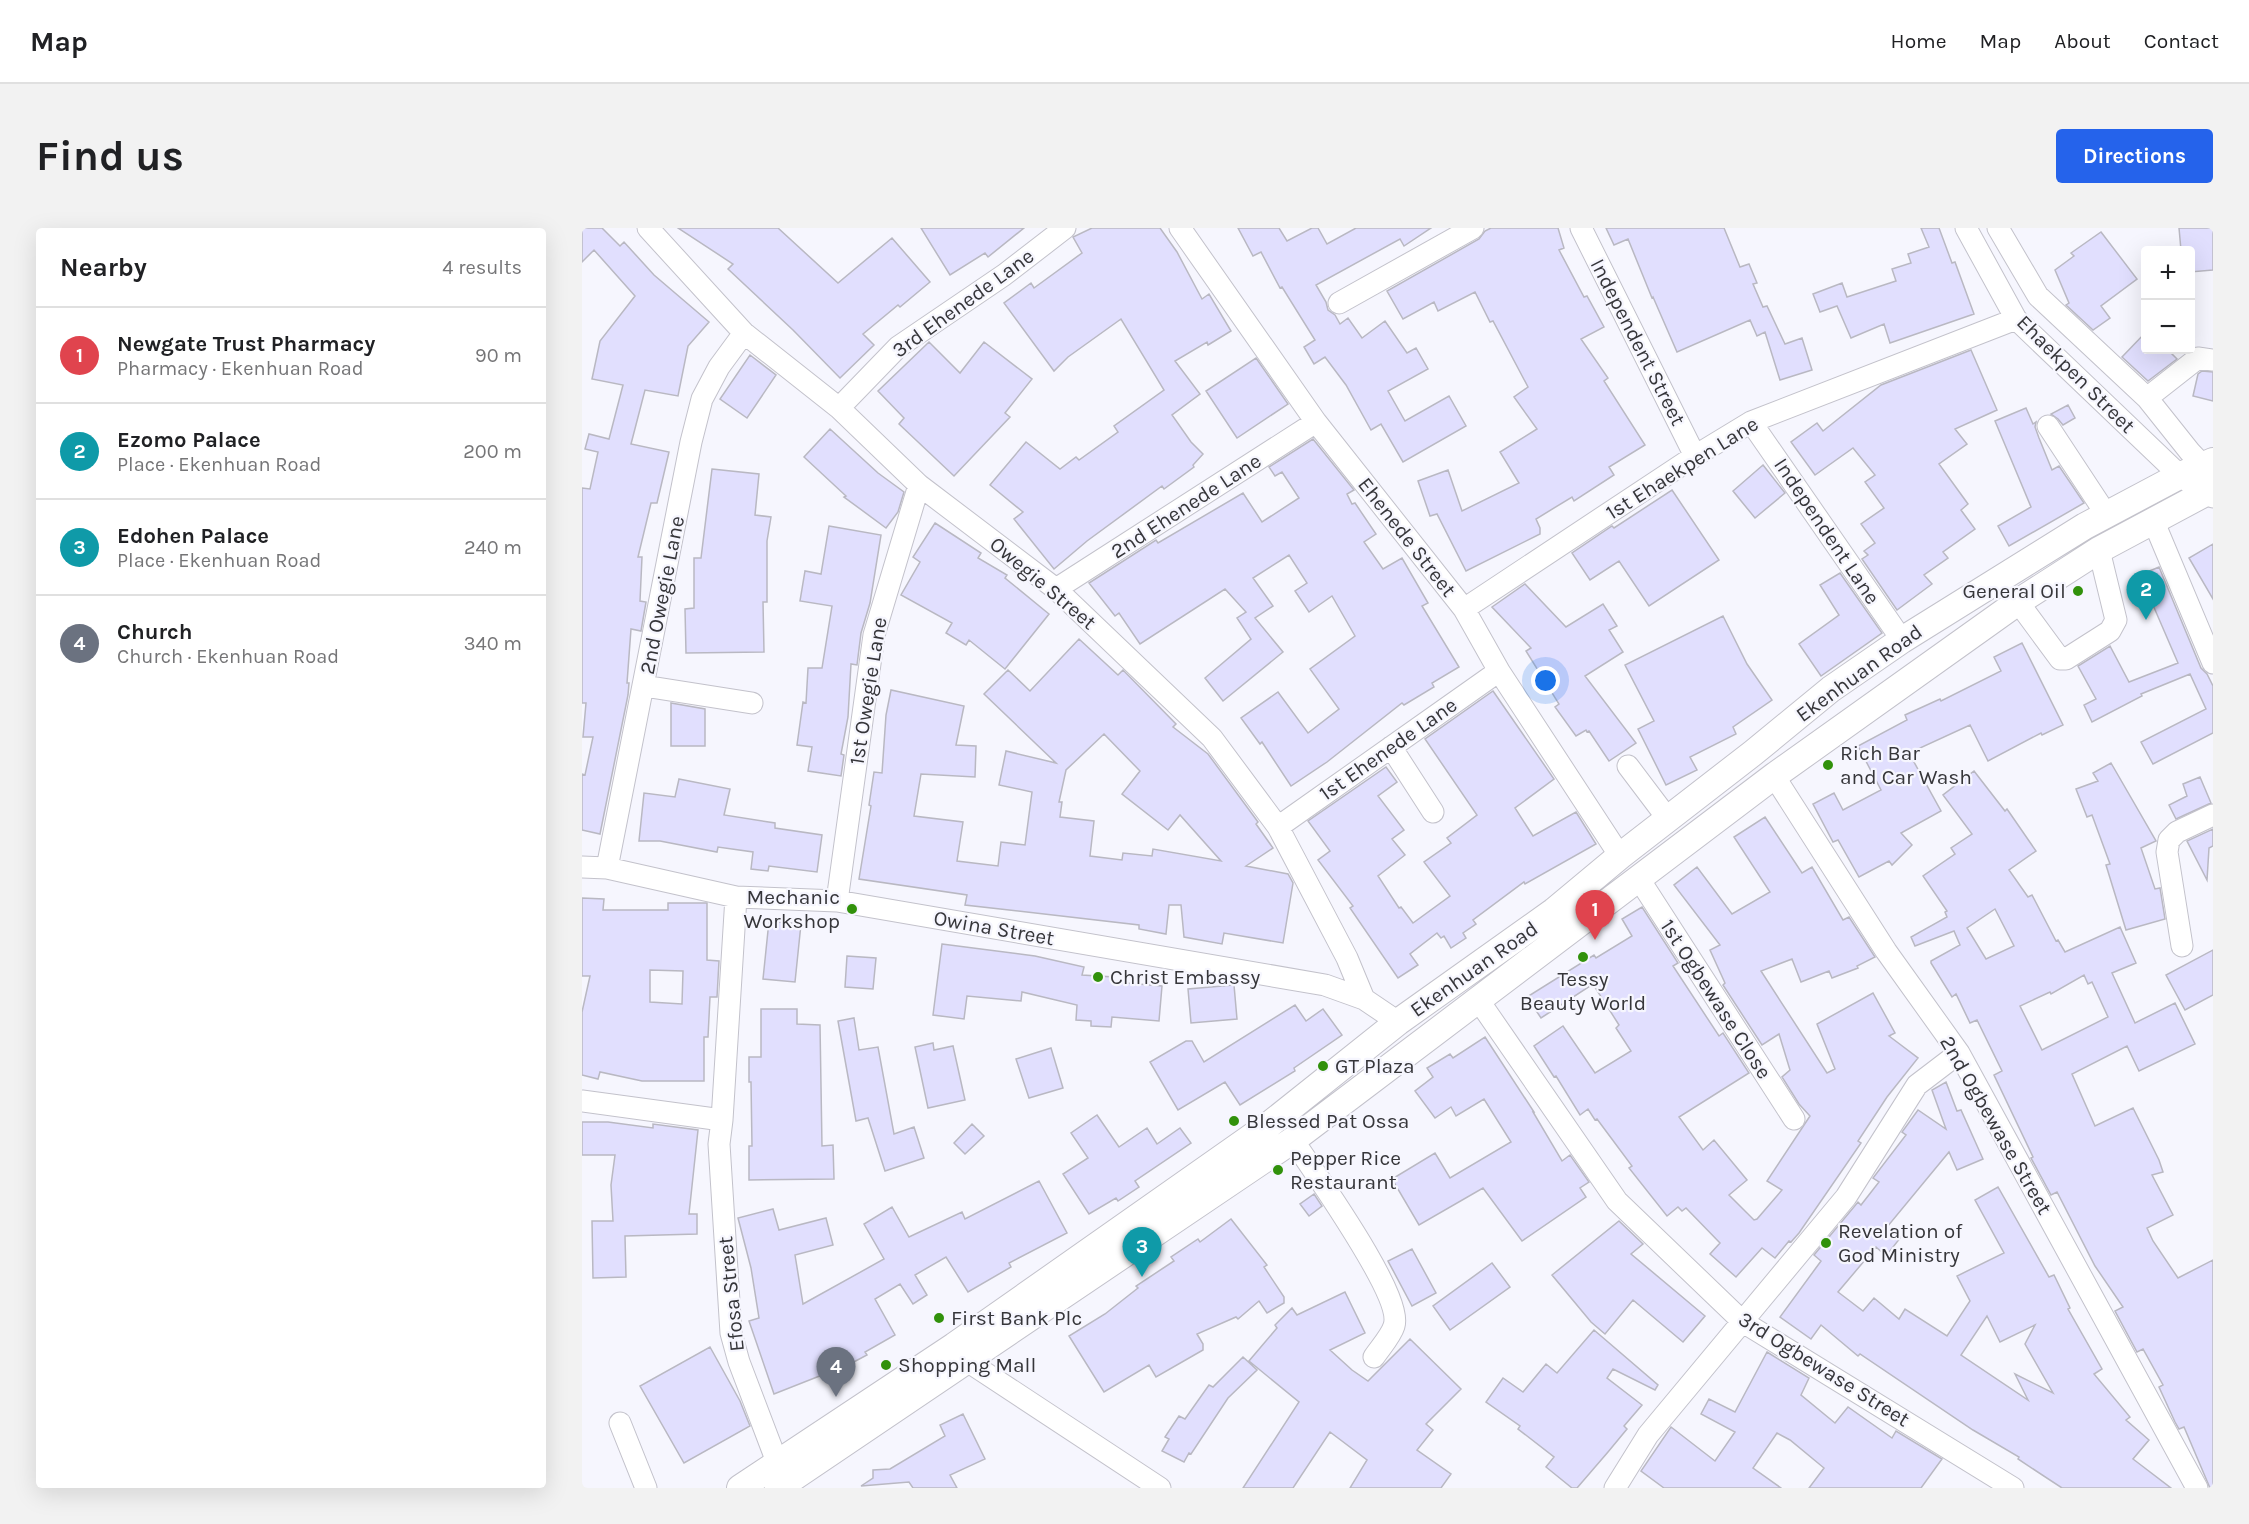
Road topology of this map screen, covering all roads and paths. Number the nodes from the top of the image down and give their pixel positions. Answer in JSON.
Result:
{"nodes":[{"id":1,"x":648,"y":228,"type":"edge"},
{"id":2,"x":1065,"y":228,"type":"edge"},
{"id":3,"x":1180,"y":228,"type":"edge"},
{"id":4,"x":1473,"y":228,"type":"edge"},
{"id":5,"x":1581,"y":228,"type":"edge"},
{"id":6,"x":1966,"y":228,"type":"edge"},
{"id":7,"x":1998,"y":228,"type":"edge"},
{"id":8,"x":1339,"y":303,"type":"dead end"},
{"id":9,"x":2016,"y":319,"type":"junction"},
{"id":10,"x":744,"y":333,"type":"junction"},
{"id":11,"x":2213,"y":360,"type":"edge"},
{"id":12,"x":2147,"y":398,"type":"junction"},
{"id":13,"x":838,"y":408,"type":"junction"},
{"id":14,"x":1316,"y":422,"type":"junction"},
{"id":15,"x":1751,"y":422,"type":"junction"},
{"id":16,"x":2048,"y":426,"type":"dead end"},
{"id":17,"x":1695,"y":456,"type":"junction"},
{"id":18,"x":2206,"y":480,"type":"edge"},
{"id":19,"x":918,"y":485,"type":"junction"},
{"id":20,"x":2106,"y":514,"type":"junction"},
{"id":21,"x":2153,"y":520,"type":"junction"},
{"id":22,"x":2099,"y":550,"type":"junction"},
{"id":23,"x":1056,"y":589,"type":"junction"},
{"id":24,"x":2018,"y":602,"type":"junction"},
{"id":25,"x":1464,"y":609,"type":"junction"},
{"id":26,"x":1902,"y":640,"type":"junction"},
{"id":27,"x":2213,"y":663,"type":"edge"},
{"id":28,"x":1499,"y":671,"type":"junction"},
{"id":29,"x":644,"y":686,"type":"junction"},
{"id":30,"x":752,"y":703,"type":"dead end"},
{"id":31,"x":1391,"y":747,"type":"junction"},
{"id":32,"x":1628,"y":766,"type":"dead end"},
{"id":33,"x":1774,"y":776,"type":"junction"},
{"id":34,"x":1433,"y":812,"type":"dead end"},
{"id":35,"x":2213,"y":815,"type":"edge"},
{"id":36,"x":1668,"y":819,"type":"junction"},
{"id":37,"x":1278,"y":827,"type":"junction"},
{"id":38,"x":1620,"y":856,"type":"junction"},
{"id":39,"x":582,"y":867,"type":"edge"},
{"id":40,"x":607,"y":868,"type":"junction"},
{"id":41,"x":1639,"y":879,"type":"junction"},
{"id":42,"x":736,"y":897,"type":"junction"},
{"id":43,"x":837,"y":901,"type":"junction"},
{"id":44,"x":2182,"y":946,"type":"dead end"},
{"id":45,"x":1364,"y":999,"type":"junction"},
{"id":46,"x":1479,"y":1001,"type":"junction"},
{"id":47,"x":1398,"y":1022,"type":"junction"},
{"id":48,"x":1959,"y":1053,"type":"junction"},
{"id":49,"x":582,"y":1101,"type":"edge"},
{"id":50,"x":1794,"y":1119,"type":"dead end"},
{"id":51,"x":722,"y":1120,"type":"junction"},
{"id":52,"x":1293,"y":1140,"type":"junction"},
{"id":53,"x":1743,"y":1322,"type":"junction"},
{"id":54,"x":958,"y":1356,"type":"junction"},
{"id":55,"x":1374,"y":1357,"type":"dead end"},
{"id":56,"x":620,"y":1423,"type":"dead end"},
{"id":57,"x":777,"y":1462,"type":"junction"},
{"id":58,"x":646,"y":1488,"type":"edge"},
{"id":59,"x":740,"y":1488,"type":"edge"},
{"id":60,"x":778,"y":1488,"type":"edge"},
{"id":61,"x":1160,"y":1488,"type":"edge"},
{"id":62,"x":1615,"y":1488,"type":"edge"},
{"id":63,"x":2013,"y":1488,"type":"edge"},
{"id":64,"x":2197,"y":1488,"type":"edge"}],
"edges":[{"from":1,"to":10,"type":"street","name":"Owegie Street"},
{"from":2,"to":13,"type":"street","name":"3rd Ehenede Lane"},
{"from":3,"to":14,"type":"street","name":"Ehenede Street"},
{"from":4,"to":8,"type":"street"},
{"from":5,"to":17,"type":"street","name":"Independent Street"},
{"from":6,"to":9,"type":"street","name":"Ehaekpen Street"},
{"from":7,"to":12,"type":"street","name":"Ehaekpen Street"},
{"from":9,"to":15,"type":"street","name":"1st Ehaekpen Lane"},
{"from":9,"to":18,"type":"street","name":"Ehaekpen Street"},
{"from":10,"to":13,"type":"street","name":"Owegie Street"},
{"from":10,"to":29,"type":"street","name":"2nd Owegie Lane"},
{"from":11,"to":12,"type":"street"},
{"from":12,"to":18,"type":"street","name":"Ehaekpen Street"},
{"from":13,"to":19,"type":"street","name":"Owegie Street"},
{"from":14,"to":23,"type":"street","name":"2nd Ehenede Lane"},
{"from":14,"to":25,"type":"street","name":"Ehenede Street"},
{"from":15,"to":17,"type":"street","name":"1st Ehaekpen Lane"},
{"from":15,"to":26,"type":"street","name":"Independent Lane"},
{"from":16,"to":20,"type":"street"},
{"from":17,"to":25,"type":"street","name":"1st Ehaekpen Lane"},
{"from":18,"to":20,"type":"main road","name":"Ekenhuan Road"},
{"from":18,"to":21,"type":"main road","name":"Ekenhuan Road"},
{"from":19,"to":23,"type":"street","name":"Owegie Street"},
{"from":19,"to":43,"type":"street","name":"1st Owegie Lane"},
{"from":20,"to":26,"type":"main road","name":"Ekenhuan Road"},
{"from":21,"to":22,"type":"main road","name":"Ekenhuan Road"},
{"from":21,"to":27,"type":"street"},
{"from":22,"to":24,"type":"main road","name":"Ekenhuan Road"},
{"from":22,"to":24,"type":"street"},
{"from":23,"to":37,"type":"street","name":"Owegie Street"},
{"from":24,"to":33,"type":"main road","name":"Ekenhuan Road"},
{"from":25,"to":28,"type":"street","name":"Ehenede Street"},
{"from":26,"to":36,"type":"main road","name":"Ekenhuan Road"},
{"from":28,"to":31,"type":"street","name":"1st Ehenede Lane"},
{"from":28,"to":38,"type":"street","name":"Ehenede Street"},
{"from":29,"to":30,"type":"street"},
{"from":29,"to":40,"type":"street","name":"2nd Owegie Lane"},
{"from":31,"to":34,"type":"street"},
{"from":31,"to":37,"type":"street","name":"1st Ehenede Lane"},
{"from":32,"to":36,"type":"street"},
{"from":33,"to":41,"type":"main road","name":"Ekenhuan Road"},
{"from":33,"to":48,"type":"street","name":"2nd Ogbewase Street"},
{"from":35,"to":44,"type":"street"},
{"from":36,"to":38,"type":"main road","name":"Ekenhuan Road"},
{"from":37,"to":45,"type":"street","name":"Owegie Street"},
{"from":38,"to":47,"type":"main road","name":"Ekenhuan Road"},
{"from":39,"to":40,"type":"street","name":"Owina Street"},
{"from":40,"to":42,"type":"street","name":"Owina Street"},
{"from":41,"to":46,"type":"main road","name":"Ekenhuan Road"},
{"from":41,"to":50,"type":"street","name":"1st Ogbewase Close"},
{"from":42,"to":43,"type":"street","name":"Owina Street"},
{"from":42,"to":51,"type":"street","name":"Efosa Street"},
{"from":43,"to":45,"type":"street","name":"Owina Street"},
{"from":45,"to":47,"type":"street","name":"Owina Street"},
{"from":46,"to":52,"type":"main road","name":"Ekenhuan Road"},
{"from":46,"to":53,"type":"street","name":"3rd Ogbewase Street"},
{"from":47,"to":54,"type":"main road","name":"Ekenhuan Road"},
{"from":48,"to":53,"type":"street"},
{"from":48,"to":64,"type":"street","name":"2nd Ogbewase Street"},
{"from":49,"to":51,"type":"street"},
{"from":51,"to":57,"type":"street","name":"Efosa Street"},
{"from":52,"to":54,"type":"main road","name":"Ekenhuan Road"},
{"from":52,"to":55,"type":"street"},
{"from":53,"to":62,"type":"street"},
{"from":53,"to":63,"type":"street","name":"3rd Ogbewase Street"},
{"from":54,"to":57,"type":"main road","name":"Ekenhuan Road"},
{"from":54,"to":60,"type":"main road","name":"Ekenhuan Road"},
{"from":54,"to":61,"type":"street"},
{"from":56,"to":58,"type":"street"},
{"from":57,"to":59,"type":"main road","name":"Ekenhuan Road"}]}
